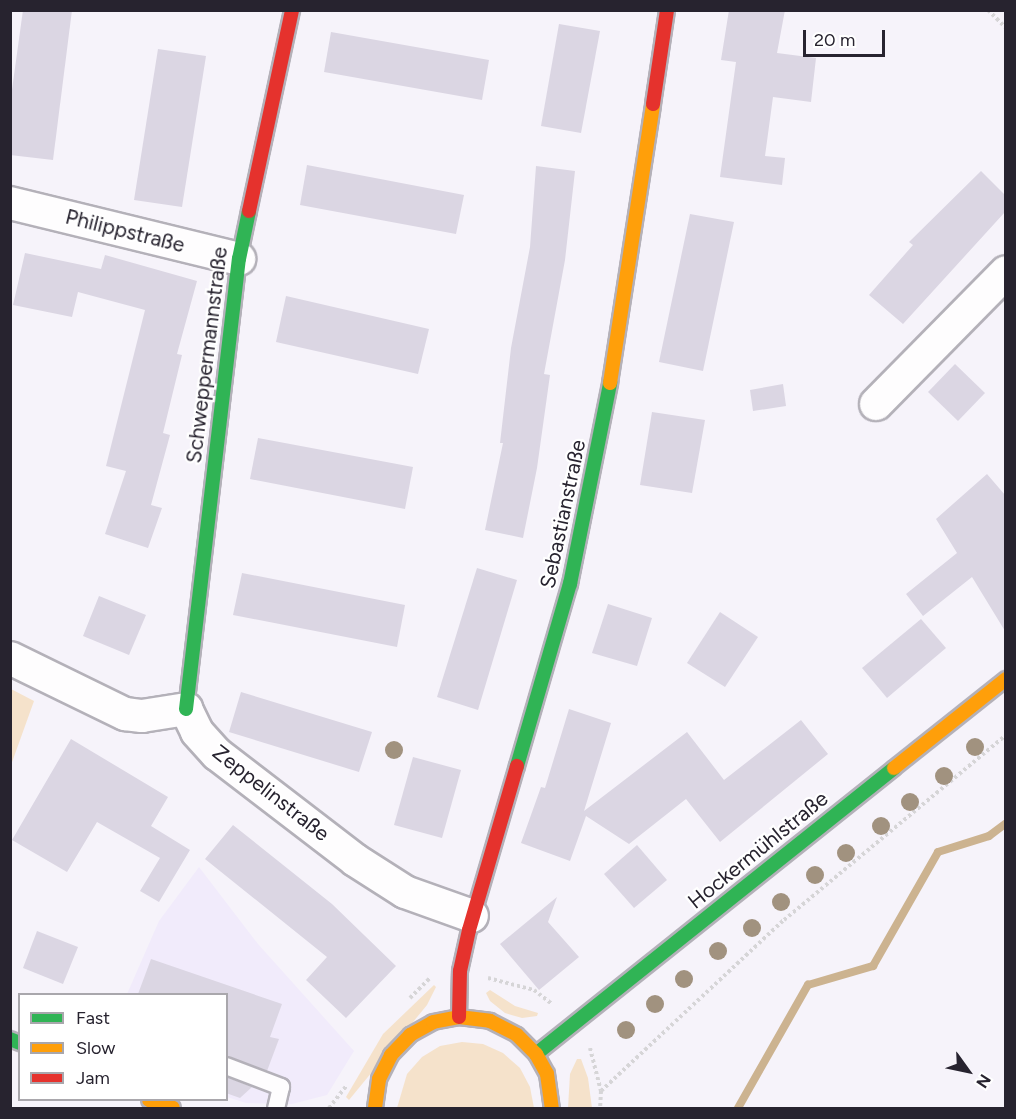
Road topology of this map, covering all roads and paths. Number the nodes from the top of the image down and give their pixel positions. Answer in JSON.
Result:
{"nodes":[{"id":1,"x":292,"y":10,"type":"edge"},
{"id":2,"x":667,"y":10,"type":"edge"},
{"id":3,"x":988,"y":10,"type":"edge"},
{"id":4,"x":1005,"y":28,"type":"edge"},
{"id":5,"x":10,"y":203,"type":"edge"},
{"id":6,"x":239,"y":259,"type":"junction"},
{"id":7,"x":1005,"y":272,"type":"edge"},
{"id":8,"x":876,"y":404,"type":"dead end"},
{"id":9,"x":10,"y":658,"type":"edge"},
{"id":10,"x":1005,"y":679,"type":"edge"},
{"id":11,"x":186,"y":709,"type":"junction"},
{"id":12,"x":1005,"y":735,"type":"edge"},
{"id":13,"x":472,"y":916,"type":"junction"},
{"id":14,"x":459,"y":1017,"type":"junction"},
{"id":15,"x":536,"y":1054,"type":"junction"},
{"id":16,"x":228,"y":1067,"type":"edge"},
{"id":17,"x":152,"y":1101,"type":"edge"},
{"id":18,"x":173,"y":1108,"type":"edge"},
{"id":19,"x":276,"y":1108,"type":"edge"},
{"id":20,"x":375,"y":1108,"type":"edge"},
{"id":21,"x":552,"y":1108,"type":"edge"},
{"id":22,"x":600,"y":1108,"type":"edge"}],
"edges":[{"from":1,"to":6,"type":"street","name":"Schweppermannstraße"},
{"from":2,"to":13,"type":"street","name":"Sebastianstraße"},
{"from":3,"to":4,"type":"path"},
{"from":5,"to":6,"type":"street","name":"Philippstraße"},
{"from":6,"to":11,"type":"street","name":"Schweppermannstraße"},
{"from":7,"to":8,"type":"street"},
{"from":9,"to":11,"type":"street"},
{"from":10,"to":15,"type":"street","name":"Hockermühlstraße"},
{"from":11,"to":13,"type":"street","name":"Zeppelinstraße"},
{"from":12,"to":22,"type":"path"},
{"from":13,"to":14,"type":"street","name":"Sebastianstraße"},
{"from":14,"to":15,"type":"street"},
{"from":14,"to":20,"type":"street"},
{"from":15,"to":21,"type":"street"},
{"from":16,"to":19,"type":"lane"},
{"from":17,"to":18,"type":"street"}]}
